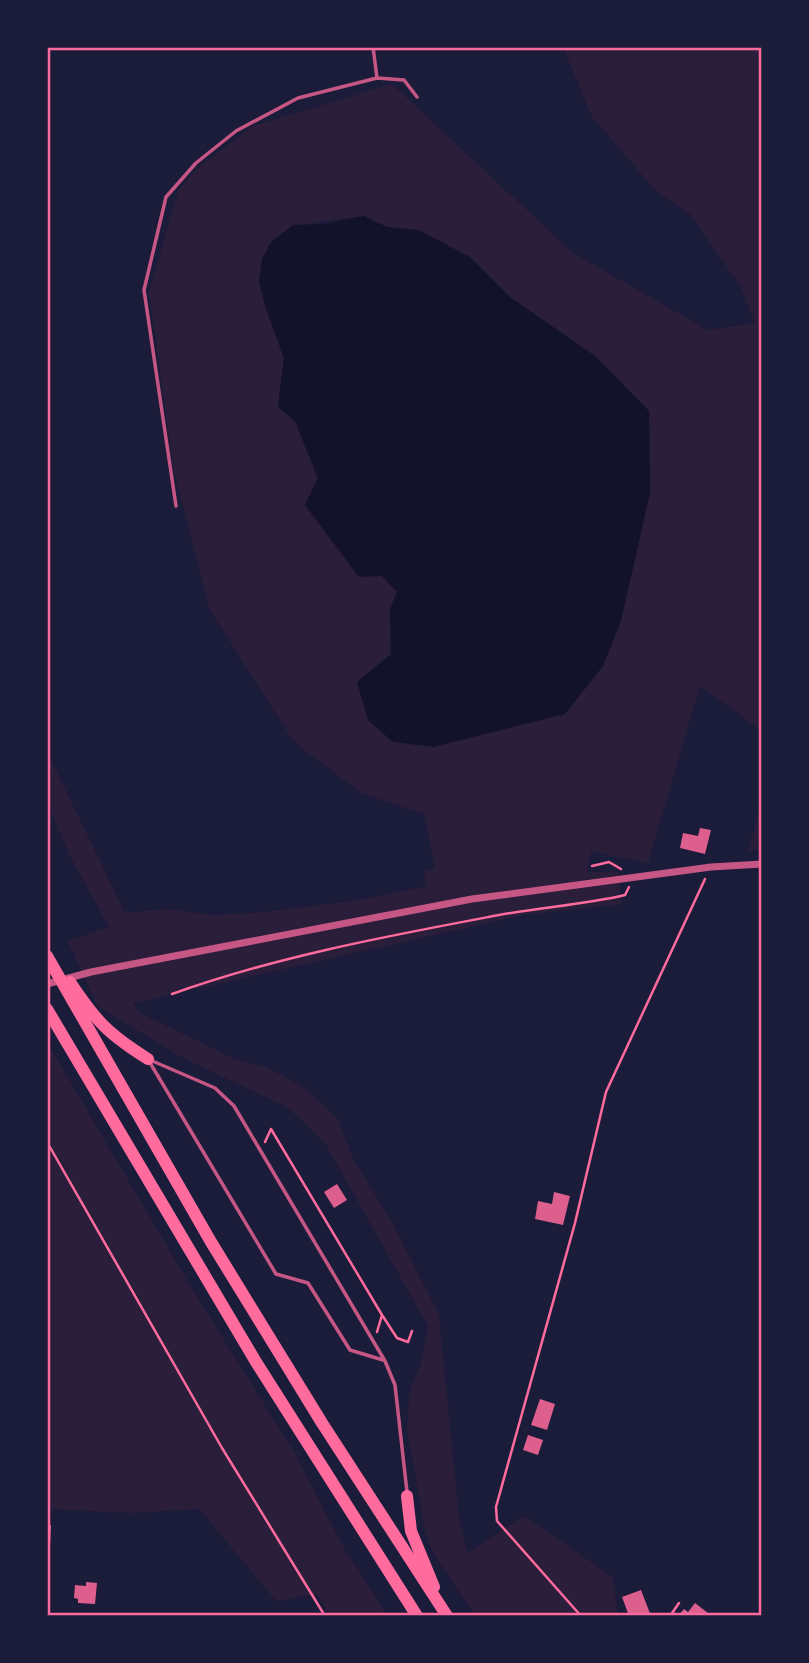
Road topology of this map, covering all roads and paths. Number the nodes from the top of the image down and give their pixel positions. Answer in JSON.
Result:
{"nodes":[{"id":1,"x":373,"y":47,"type":"edge"},
{"id":2,"x":377,"y":78,"type":"junction"},
{"id":3,"x":417,"y":97,"type":"dead end"},
{"id":4,"x":176,"y":506,"type":"dead end"},
{"id":5,"x":762,"y":864,"type":"edge"},
{"id":6,"x":592,"y":866,"type":"dead end"},
{"id":7,"x":711,"y":867,"type":"junction"},
{"id":8,"x":633,"y":879,"type":"junction"},
{"id":9,"x":47,"y":948,"type":"edge"},
{"id":10,"x":47,"y":956,"type":"edge"},
{"id":11,"x":47,"y":984,"type":"edge"},
{"id":12,"x":172,"y":994,"type":"dead end"},
{"id":13,"x":47,"y":1009,"type":"edge"},
{"id":14,"x":148,"y":1059,"type":"junction"},
{"id":15,"x":47,"y":1142,"type":"edge"},
{"id":16,"x":261,"y":1152,"type":"junction"},
{"id":17,"x":320,"y":1210,"type":"junction"},
{"id":18,"x":303,"y":1220,"type":"junction"},
{"id":19,"x":382,"y":1315,"type":"junction"},
{"id":20,"x":412,"y":1331,"type":"dead end"},
{"id":21,"x":374,"y":1342,"type":"junction"},
{"id":22,"x":385,"y":1361,"type":"junction"},
{"id":23,"x":407,"y":1496,"type":"joint"},
{"id":24,"x":679,"y":1603,"type":"dead end"},
{"id":25,"x":325,"y":1616,"type":"edge"},
{"id":26,"x":417,"y":1616,"type":"edge"},
{"id":27,"x":447,"y":1616,"type":"edge"},
{"id":28,"x":581,"y":1616,"type":"edge"},
{"id":29,"x":670,"y":1616,"type":"edge"}],
"edges":[{"from":1,"to":2,"type":"lane"},
{"from":2,"to":3,"type":"lane"},
{"from":2,"to":4,"type":"lane"},
{"from":5,"to":7,"type":"street"},
{"from":6,"to":8,"type":"path"},
{"from":7,"to":8,"type":"street"},
{"from":7,"to":28,"type":"path"},
{"from":8,"to":11,"type":"street"},
{"from":8,"to":12,"type":"path"},
{"from":9,"to":14,"type":"highway"},
{"from":10,"to":27,"type":"highway"},
{"from":13,"to":26,"type":"highway"},
{"from":14,"to":16,"type":"lane"},
{"from":14,"to":22,"type":"lane"},
{"from":15,"to":25,"type":"path"},
{"from":16,"to":17,"type":"path"},
{"from":16,"to":18,"type":"lane"},
{"from":17,"to":18,"type":"path"},
{"from":17,"to":19,"type":"path"},
{"from":18,"to":21,"type":"lane"},
{"from":19,"to":20,"type":"path"},
{"from":19,"to":21,"type":"path"},
{"from":21,"to":22,"type":"lane"},
{"from":22,"to":23,"type":"lane"},
{"from":23,"to":27,"type":"highway"},
{"from":24,"to":29,"type":"path"}]}
